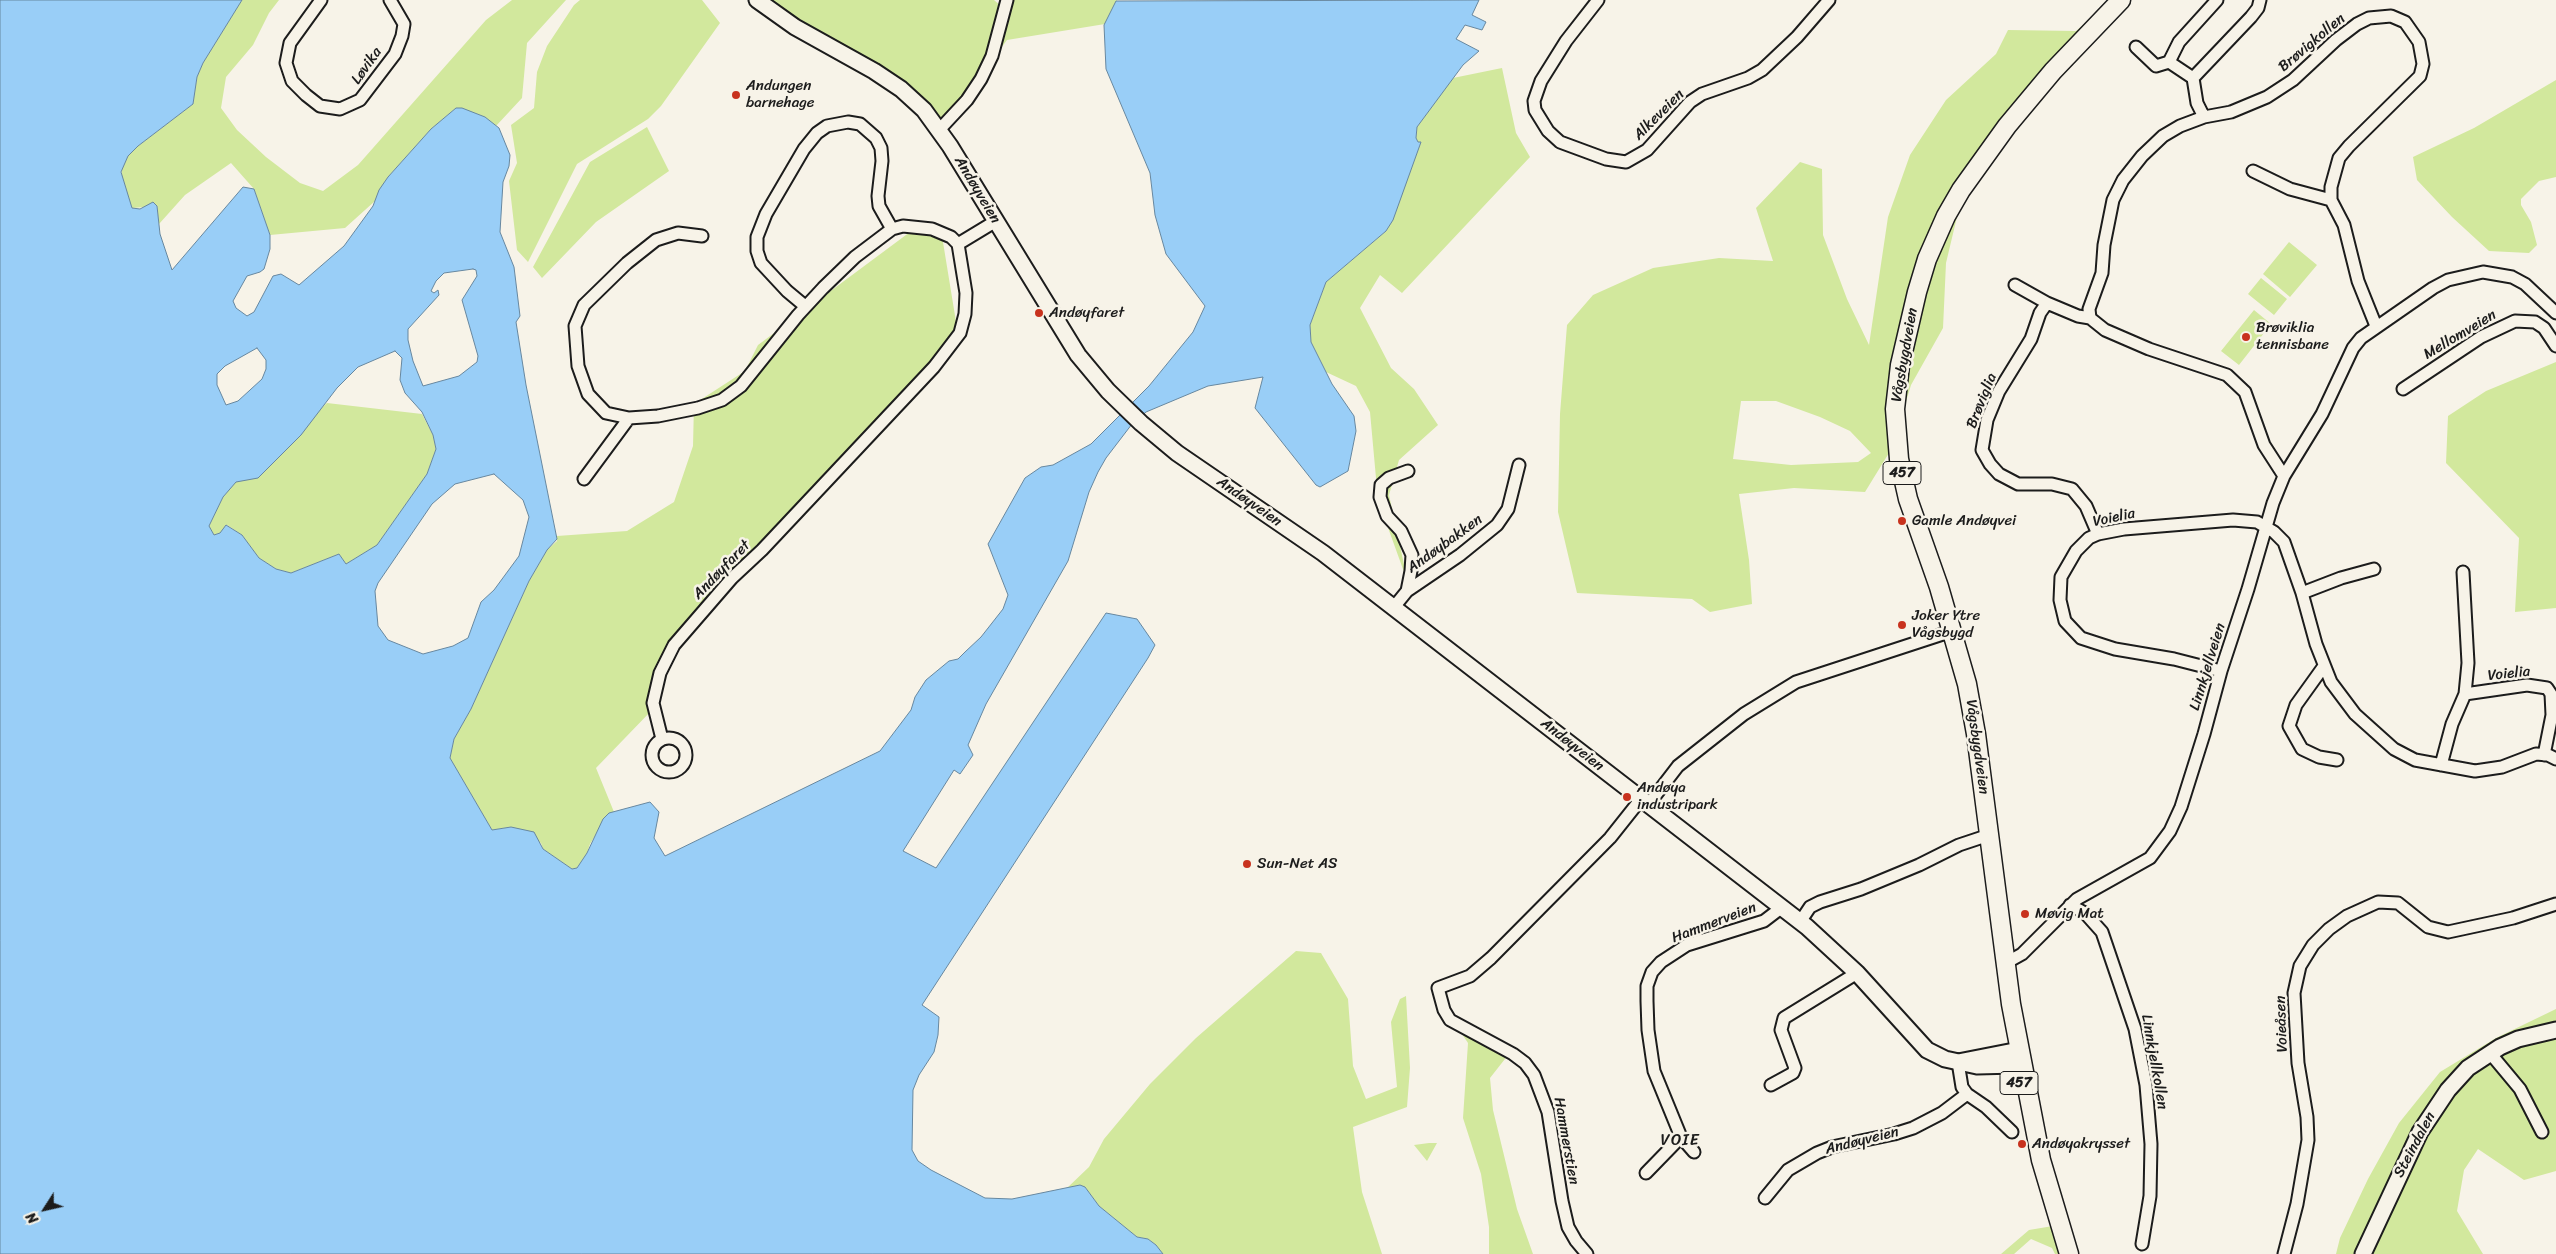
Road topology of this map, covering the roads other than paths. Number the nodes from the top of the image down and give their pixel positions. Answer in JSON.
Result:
{"nodes":[{"id":1,"x":321,"y":0,"type":"edge"},
{"id":2,"x":390,"y":0,"type":"edge"},
{"id":3,"x":757,"y":0,"type":"edge"},
{"id":4,"x":1007,"y":0,"type":"edge"},
{"id":5,"x":1598,"y":0,"type":"edge"},
{"id":6,"x":1829,"y":0,"type":"edge"},
{"id":7,"x":2120,"y":0,"type":"edge"},
{"id":8,"x":2217,"y":0,"type":"edge"},
{"id":9,"x":2260,"y":0,"type":"edge"},
{"id":10,"x":2136,"y":47,"type":"dead end"},
{"id":11,"x":2169,"y":62,"type":"junction"},
{"id":12,"x":2193,"y":78,"type":"junction"},
{"id":13,"x":2204,"y":117,"type":"junction"},
{"id":14,"x":940,"y":129,"type":"junction"},
{"id":15,"x":2253,"y":171,"type":"dead end"},
{"id":16,"x":2332,"y":200,"type":"junction"},
{"id":17,"x":996,"y":221,"type":"junction"},
{"id":18,"x":892,"y":229,"type":"junction"},
{"id":19,"x":702,"y":236,"type":"dead end"},
{"id":20,"x":958,"y":244,"type":"junction"},
{"id":21,"x":2014,"y":285,"type":"dead end"},
{"id":22,"x":2047,"y":303,"type":"junction"},
{"id":23,"x":805,"y":306,"type":"junction"},
{"id":24,"x":2556,"y":313,"type":"edge"},
{"id":25,"x":2090,"y":318,"type":"junction"},
{"id":26,"x":2376,"y":326,"type":"junction"},
{"id":27,"x":2556,"y":346,"type":"edge"},
{"id":28,"x":2403,"y":389,"type":"dead end"},
{"id":29,"x":629,"y":418,"type":"junction"},
{"id":30,"x":1519,"y":465,"type":"dead end"},
{"id":31,"x":1408,"y":472,"type":"dead end"},
{"id":32,"x":2284,"y":476,"type":"junction"},
{"id":33,"x":584,"y":479,"type":"dead end"},
{"id":34,"x":2265,"y":526,"type":"junction"},
{"id":35,"x":2098,"y":534,"type":"junction"},
{"id":36,"x":2374,"y":568,"type":"dead end"},
{"id":37,"x":2463,"y":572,"type":"dead end"},
{"id":38,"x":1407,"y":591,"type":"junction"},
{"id":39,"x":2302,"y":593,"type":"junction"},
{"id":40,"x":1394,"y":607,"type":"junction"},
{"id":41,"x":1952,"y":632,"type":"junction"},
{"id":42,"x":2324,"y":666,"type":"junction"},
{"id":43,"x":2220,"y":671,"type":"junction"},
{"id":44,"x":2465,"y":694,"type":"junction"},
{"id":45,"x":662,"y":739,"type":"dead end"},
{"id":46,"x":2544,"y":755,"type":"junction"},
{"id":47,"x":2556,"y":759,"type":"edge"},
{"id":48,"x":2337,"y":760,"type":"dead end"},
{"id":49,"x":2441,"y":765,"type":"junction"},
{"id":50,"x":1644,"y":802,"type":"junction"},
{"id":51,"x":1989,"y":835,"type":"junction"},
{"id":52,"x":2556,"y":904,"type":"edge"},
{"id":53,"x":2070,"y":906,"type":"junction"},
{"id":54,"x":1781,"y":908,"type":"junction"},
{"id":55,"x":1800,"y":922,"type":"junction"},
{"id":56,"x":2005,"y":960,"type":"junction"},
{"id":57,"x":1857,"y":972,"type":"junction"},
{"id":58,"x":2556,"y":1030,"type":"edge"},
{"id":59,"x":2490,"y":1053,"type":"junction"},
{"id":60,"x":2017,"y":1058,"type":"junction"},
{"id":61,"x":1958,"y":1062,"type":"junction"},
{"id":62,"x":1771,"y":1086,"type":"dead end"},
{"id":63,"x":1967,"y":1094,"type":"junction"},
{"id":64,"x":2012,"y":1132,"type":"dead end"},
{"id":65,"x":2542,"y":1132,"type":"dead end"},
{"id":66,"x":1681,"y":1137,"type":"junction"},
{"id":67,"x":1694,"y":1152,"type":"dead end"},
{"id":68,"x":1646,"y":1173,"type":"dead end"},
{"id":69,"x":1765,"y":1198,"type":"dead end"},
{"id":70,"x":2142,"y":1244,"type":"dead end"},
{"id":71,"x":1587,"y":1254,"type":"edge"},
{"id":72,"x":2069,"y":1254,"type":"edge"},
{"id":73,"x":2284,"y":1254,"type":"edge"},
{"id":74,"x":2363,"y":1254,"type":"edge"}],
"edges":[{"from":1,"to":2,"type":"street","name":"Løvika"},
{"from":3,"to":14,"type":"street","name":"Andøyveien"},
{"from":4,"to":14,"type":"street"},
{"from":5,"to":6,"type":"street","name":"Alkeveien"},
{"from":7,"to":41,"type":"main road","name":"Vågsbygdveien","number":"457"},
{"from":8,"to":11,"type":"street"},
{"from":9,"to":12,"type":"street"},
{"from":10,"to":11,"type":"street"},
{"from":11,"to":12,"type":"street"},
{"from":12,"to":13,"type":"street"},
{"from":13,"to":16,"type":"street","name":"Brøvigkollen"},
{"from":13,"to":25,"type":"street","name":"Brøvigkollen"},
{"from":14,"to":17,"type":"street","name":"Andøyveien"},
{"from":15,"to":16,"type":"street"},
{"from":16,"to":26,"type":"street"},
{"from":17,"to":20,"type":"street"},
{"from":17,"to":40,"type":"street","name":"Andøyveien"},
{"from":18,"to":20,"type":"street"},
{"from":18,"to":23,"type":"street"},
{"from":18,"to":23,"type":"street"},
{"from":19,"to":29,"type":"street"},
{"from":20,"to":45,"type":"street","name":"Andøyfaret"},
{"from":21,"to":22,"type":"street"},
{"from":22,"to":25,"type":"street"},
{"from":22,"to":35,"type":"street","name":"Brøviglia"},
{"from":23,"to":29,"type":"street"},
{"from":24,"to":26,"type":"street"},
{"from":25,"to":32,"type":"street"},
{"from":26,"to":32,"type":"street","name":"Linnkjellveien"},
{"from":27,"to":28,"type":"street","name":"Mellomveien"},
{"from":29,"to":33,"type":"street"},
{"from":30,"to":38,"type":"street","name":"Andøybakken"},
{"from":31,"to":38,"type":"street","name":"Andøybakken"},
{"from":32,"to":34,"type":"street","name":"Linnkjellveien"},
{"from":34,"to":35,"type":"street","name":"Voielia"},
{"from":34,"to":39,"type":"street","name":"Voielia"},
{"from":34,"to":43,"type":"street","name":"Linnkjellveien"},
{"from":35,"to":43,"type":"street","name":"Voielia"},
{"from":36,"to":39,"type":"street"},
{"from":37,"to":44,"type":"street","name":"Voielia"},
{"from":38,"to":40,"type":"street","name":"Andøybakken"},
{"from":39,"to":42,"type":"street","name":"Voielia"},
{"from":40,"to":50,"type":"street","name":"Andøyveien"},
{"from":41,"to":50,"type":"street"},
{"from":41,"to":51,"type":"main road","name":"Vågsbygdveien","number":"457"},
{"from":42,"to":48,"type":"street"},
{"from":42,"to":49,"type":"street","name":"Voielia"},
{"from":43,"to":53,"type":"street","name":"Linnkjellveien"},
{"from":44,"to":46,"type":"street","name":"Voielia"},
{"from":44,"to":49,"type":"street","name":"Voielia"},
{"from":46,"to":47,"type":"street","name":"Voielia"},
{"from":46,"to":49,"type":"street","name":"Voielia"},
{"from":50,"to":54,"type":"street","name":"Andøyveien"},
{"from":50,"to":71,"type":"street","name":"Hammerstien"},
{"from":51,"to":55,"type":"street"},
{"from":51,"to":56,"type":"main road","name":"Vågsbygdveien","number":"457"},
{"from":52,"to":73,"type":"street","name":"Voieåsen"},
{"from":53,"to":56,"type":"street","name":"Linnkjellveien"},
{"from":53,"to":70,"type":"street","name":"Linnkjellkollen"},
{"from":54,"to":55,"type":"street","name":"Andøyveien"},
{"from":54,"to":66,"type":"street","name":"Hammerveien"},
{"from":55,"to":57,"type":"street","name":"Andøyveien"},
{"from":56,"to":60,"type":"main road","name":"Vågsbygdveien","number":"457"},
{"from":57,"to":61,"type":"street","name":"Andøyveien"},
{"from":57,"to":62,"type":"street"},
{"from":58,"to":59,"type":"street","name":"Steindalen"},
{"from":59,"to":65,"type":"street"},
{"from":59,"to":74,"type":"street","name":"Steindalen"},
{"from":60,"to":61,"type":"street"},
{"from":60,"to":72,"type":"main road","name":"Vågsbygdveien","number":"457"},
{"from":61,"to":63,"type":"street"},
{"from":63,"to":64,"type":"street"},
{"from":63,"to":69,"type":"street","name":"Andøyveien"},
{"from":66,"to":67,"type":"street","name":"Hammerveien"},
{"from":66,"to":68,"type":"street"}]}
